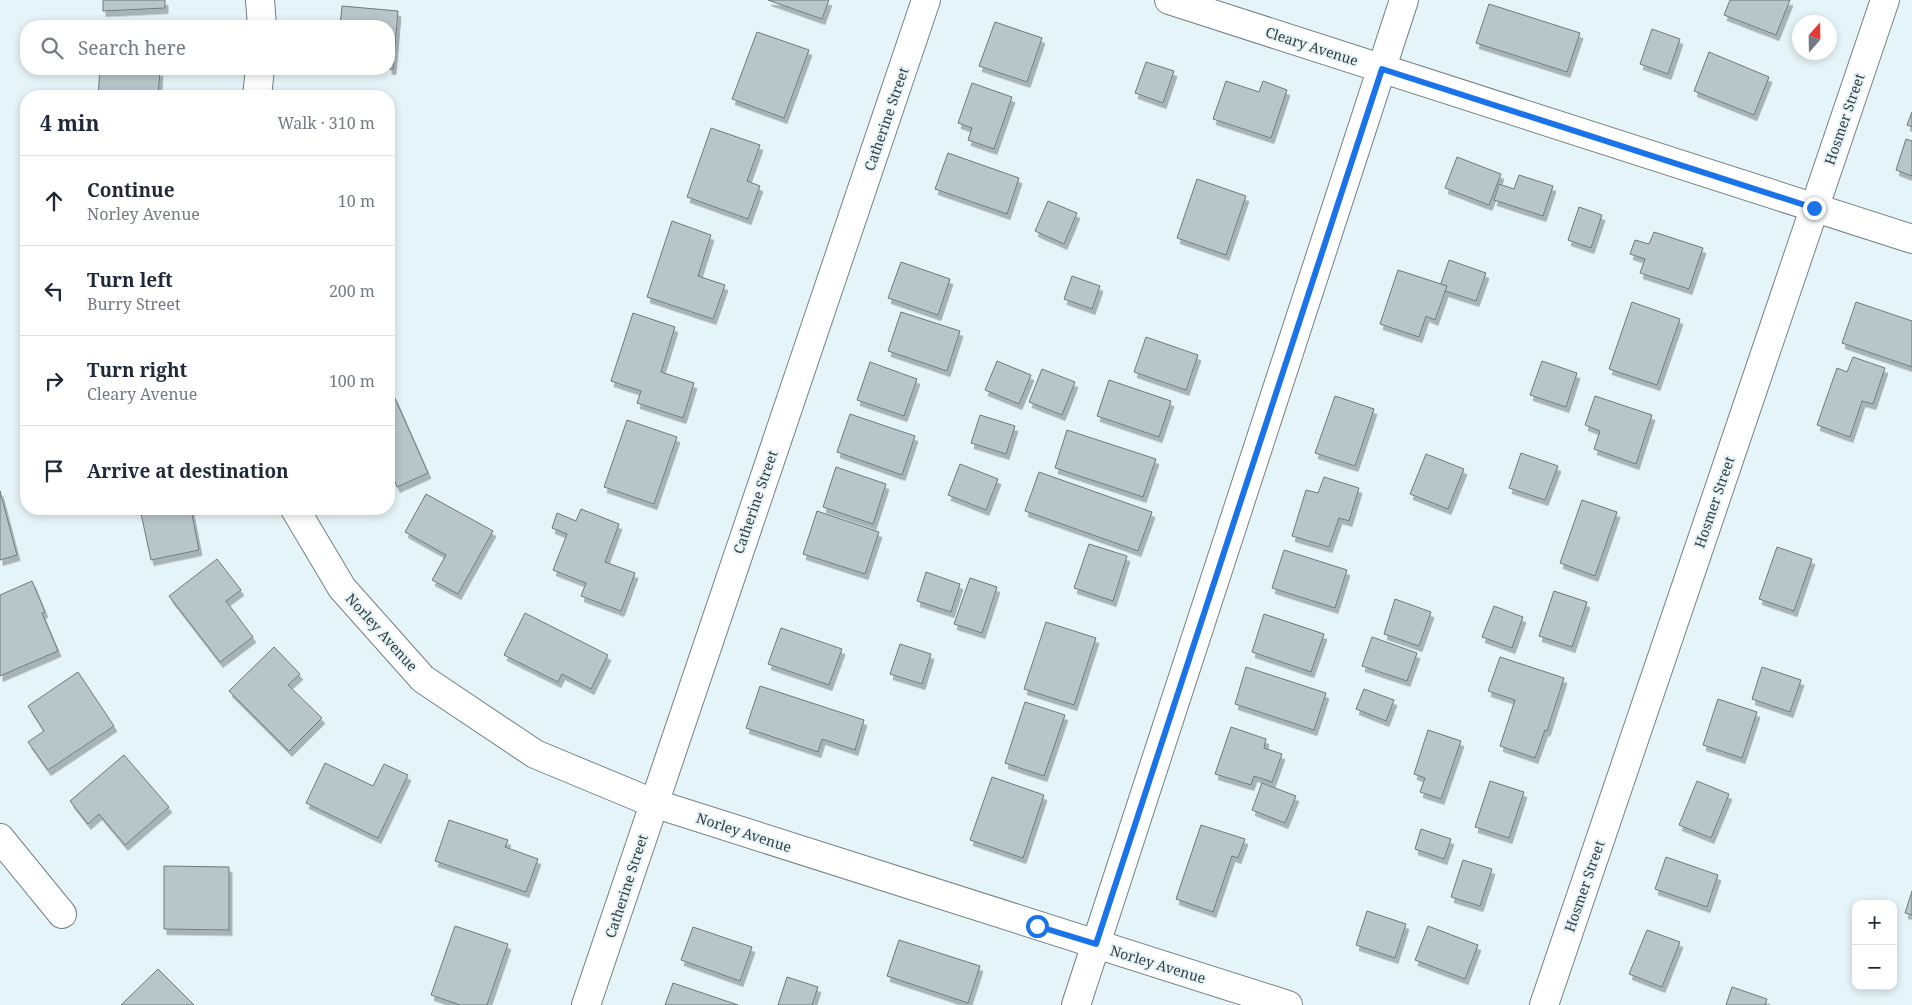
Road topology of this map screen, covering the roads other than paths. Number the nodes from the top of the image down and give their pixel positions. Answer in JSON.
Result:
{"nodes":[{"id":1,"x":260,"y":0,"type":"edge"},
{"id":2,"x":926,"y":0,"type":"edge"},
{"id":3,"x":1169,"y":0,"type":"edge"},
{"id":4,"x":1404,"y":0,"type":"edge"},
{"id":5,"x":1885,"y":0,"type":"edge"},
{"id":6,"x":262,"y":20,"type":"edge"},
{"id":7,"x":1382,"y":69,"type":"junction"},
{"id":8,"x":259,"y":75,"type":"edge"},
{"id":9,"x":258,"y":90,"type":"edge"},
{"id":10,"x":1814,"y":208,"type":"junction"},
{"id":11,"x":1912,"y":239,"type":"edge"},
{"id":12,"x":299,"y":515,"type":"edge"},
{"id":13,"x":653,"y":803,"type":"junction"},
{"id":14,"x":0,"y":838,"type":"edge"},
{"id":15,"x":62,"y":914,"type":"dead end"},
{"id":16,"x":1096,"y":944,"type":"junction"},
{"id":17,"x":586,"y":1005,"type":"edge"},
{"id":18,"x":1076,"y":1005,"type":"edge"},
{"id":19,"x":1288,"y":1005,"type":"edge"},
{"id":20,"x":1544,"y":1005,"type":"edge"}],
"edges":[{"from":1,"to":6,"type":"street"},
{"from":2,"to":13,"type":"street","name":"Catherine Street"},
{"from":3,"to":7,"type":"street","name":"Cleary Avenue"},
{"from":4,"to":7,"type":"street"},
{"from":5,"to":10,"type":"street","name":"Hosmer Street"},
{"from":7,"to":10,"type":"street","name":"Cleary Avenue"},
{"from":7,"to":16,"type":"street"},
{"from":8,"to":9,"type":"street"},
{"from":10,"to":11,"type":"street","name":"Cleary Avenue"},
{"from":10,"to":20,"type":"street","name":"Hosmer Street"},
{"from":12,"to":13,"type":"street","name":"Norley Avenue"},
{"from":13,"to":16,"type":"street","name":"Norley Avenue"},
{"from":13,"to":17,"type":"street","name":"Catherine Street"},
{"from":14,"to":15,"type":"street"},
{"from":16,"to":18,"type":"street"},
{"from":16,"to":19,"type":"street","name":"Norley Avenue"}]}
